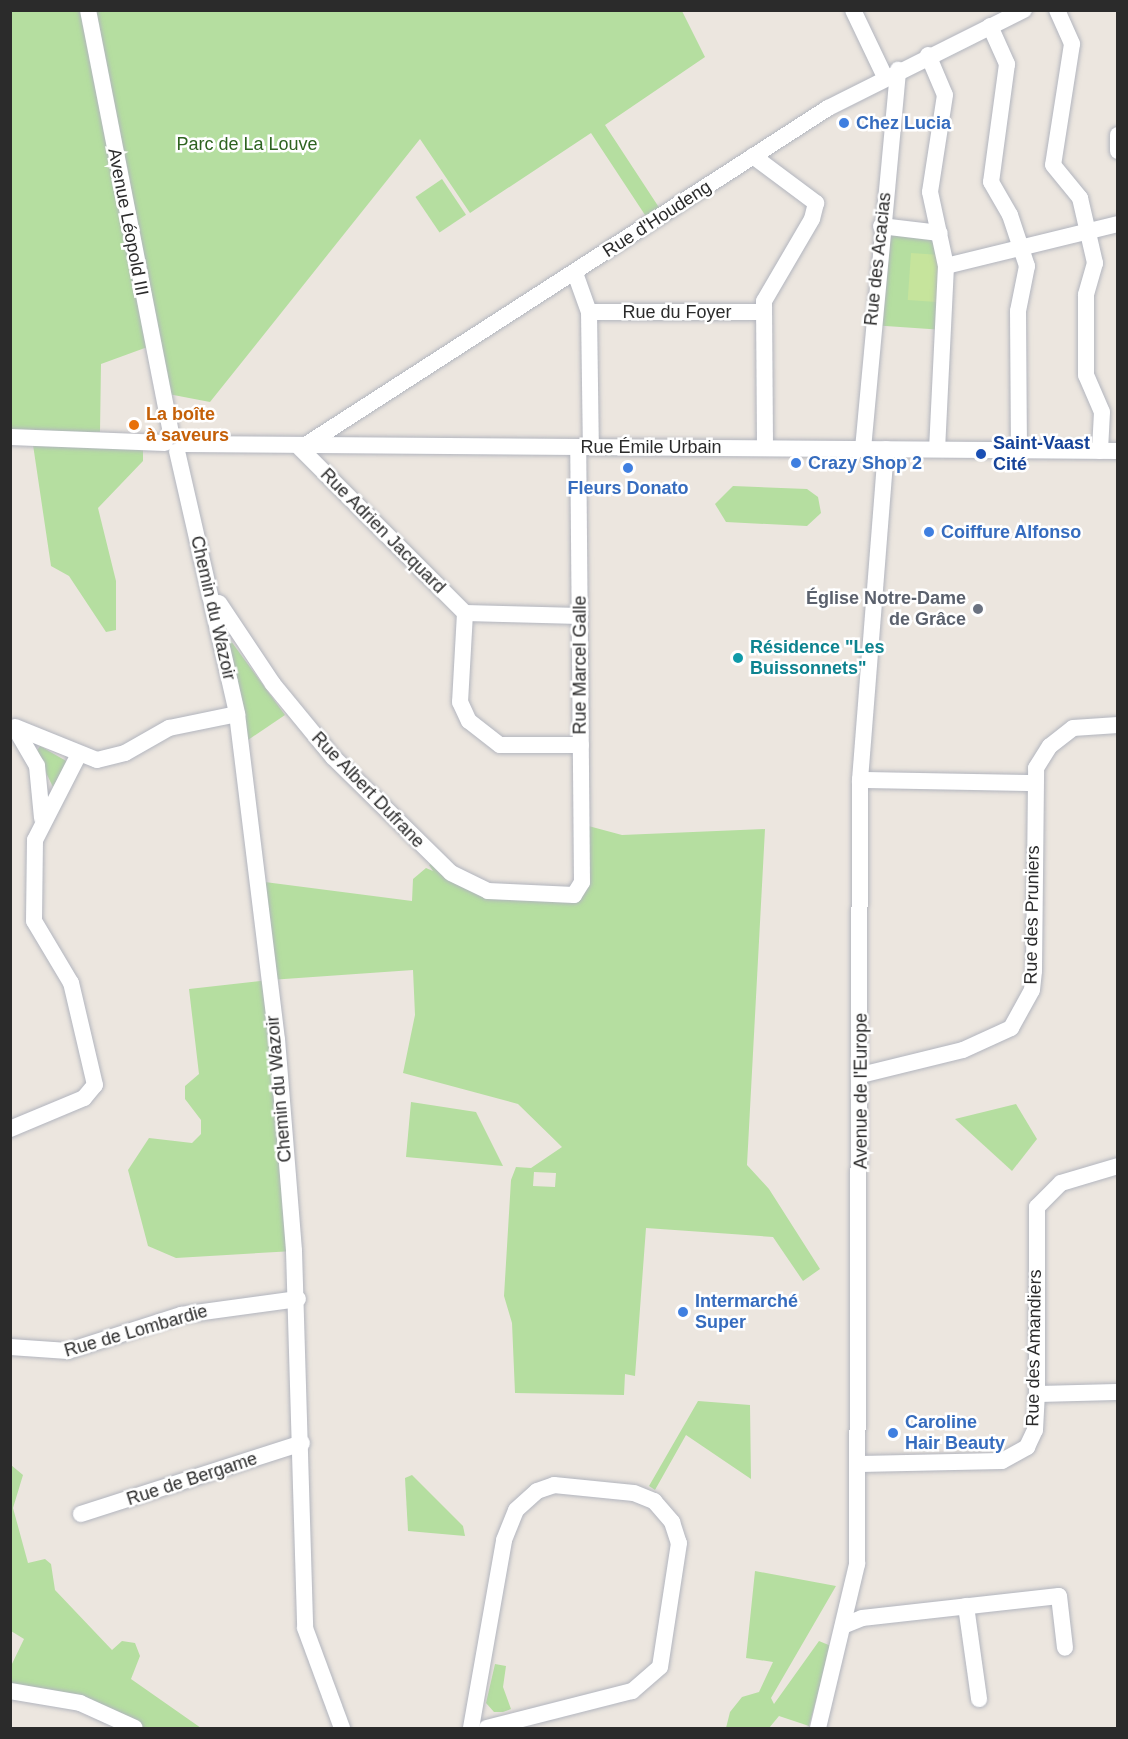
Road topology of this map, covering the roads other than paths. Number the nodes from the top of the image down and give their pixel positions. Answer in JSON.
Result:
{"nodes":[{"id":1,"x":88,"y":10,"type":"edge"},
{"id":2,"x":853,"y":10,"type":"edge"},
{"id":3,"x":1024,"y":10,"type":"edge"},
{"id":4,"x":1057,"y":10,"type":"edge"},
{"id":5,"x":990,"y":26,"type":"junction"},
{"id":6,"x":928,"y":55,"type":"junction"},
{"id":7,"x":892,"y":73,"type":"junction"},
{"id":8,"x":1118,"y":135,"type":"edge"},
{"id":9,"x":1118,"y":151,"type":"edge"},
{"id":10,"x":753,"y":156,"type":"junction"},
{"id":11,"x":1118,"y":224,"type":"edge"},
{"id":12,"x":881,"y":226,"type":"junction"},
{"id":13,"x":1086,"y":232,"type":"junction"},
{"id":14,"x":939,"y":233,"type":"junction"},
{"id":15,"x":1020,"y":245,"type":"junction"},
{"id":16,"x":946,"y":266,"type":"junction"},
{"id":17,"x":574,"y":273,"type":"junction"},
{"id":18,"x":589,"y":312,"type":"junction"},
{"id":19,"x":764,"y":312,"type":"junction"},
{"id":20,"x":10,"y":437,"type":"edge"},
{"id":21,"x":174,"y":443,"type":"junction"},
{"id":22,"x":584,"y":447,"type":"junction"},
{"id":23,"x":765,"y":447,"type":"junction"},
{"id":24,"x":300,"y":448,"type":"junction"},
{"id":25,"x":863,"y":448,"type":"junction"},
{"id":26,"x":886,"y":449,"type":"junction"},
{"id":27,"x":937,"y":449,"type":"junction"},
{"id":28,"x":1019,"y":450,"type":"junction"},
{"id":29,"x":1100,"y":451,"type":"junction"},
{"id":30,"x":1118,"y":451,"type":"edge"},
{"id":31,"x":210,"y":584,"type":"junction"},
{"id":32,"x":465,"y":613,"type":"junction"},
{"id":33,"x":580,"y":616,"type":"junction"},
{"id":34,"x":237,"y":714,"type":"junction"},
{"id":35,"x":13,"y":723,"type":"edge"},
{"id":36,"x":1118,"y":725,"type":"edge"},
{"id":37,"x":581,"y":745,"type":"junction"},
{"id":38,"x":78,"y":756,"type":"junction"},
{"id":39,"x":860,"y":780,"type":"junction"},
{"id":40,"x":1033,"y":783,"type":"junction"},
{"id":41,"x":40,"y":828,"type":"junction"},
{"id":42,"x":582,"y":882,"type":"joint"},
{"id":43,"x":861,"y":1075,"type":"junction"},
{"id":44,"x":10,"y":1129,"type":"edge"},
{"id":45,"x":1118,"y":1166,"type":"edge"},
{"id":46,"x":298,"y":1299,"type":"junction"},
{"id":47,"x":10,"y":1347,"type":"edge"},
{"id":48,"x":1118,"y":1392,"type":"edge"},
{"id":49,"x":1037,"y":1394,"type":"junction"},
{"id":50,"x":302,"y":1443,"type":"junction"},
{"id":51,"x":860,"y":1464,"type":"junction"},
{"id":52,"x":81,"y":1515,"type":"dead end"},
{"id":53,"x":966,"y":1606,"type":"junction"},
{"id":54,"x":845,"y":1625,"type":"junction"},
{"id":55,"x":1065,"y":1648,"type":"dead end"},
{"id":56,"x":10,"y":1691,"type":"edge"},
{"id":57,"x":979,"y":1699,"type":"dead end"},
{"id":58,"x":135,"y":1728,"type":"edge"},
{"id":59,"x":342,"y":1728,"type":"edge"},
{"id":60,"x":471,"y":1728,"type":"edge"},
{"id":61,"x":487,"y":1728,"type":"edge"},
{"id":62,"x":818,"y":1728,"type":"edge"}],
"edges":[{"from":1,"to":21,"type":"street","name":"Avenue Léopold III"},
{"from":2,"to":7,"type":"street"},
{"from":3,"to":5,"type":"street","name":"Rue d'Houdeng"},
{"from":4,"to":13,"type":"street"},
{"from":5,"to":6,"type":"street","name":"Rue d'Houdeng"},
{"from":5,"to":15,"type":"street"},
{"from":6,"to":7,"type":"street","name":"Rue d'Houdeng"},
{"from":6,"to":14,"type":"street"},
{"from":7,"to":10,"type":"street","name":"Rue d'Houdeng"},
{"from":7,"to":12,"type":"street","name":"Rue des Acacias"},
{"from":8,"to":9,"type":"street"},
{"from":10,"to":17,"type":"street","name":"Rue d'Houdeng"},
{"from":10,"to":19,"type":"street"},
{"from":11,"to":13,"type":"street"},
{"from":12,"to":14,"type":"street"},
{"from":12,"to":25,"type":"street","name":"Rue des Acacias"},
{"from":13,"to":15,"type":"street"},
{"from":13,"to":29,"type":"street"},
{"from":14,"to":16,"type":"street"},
{"from":15,"to":16,"type":"street"},
{"from":15,"to":28,"type":"street"},
{"from":16,"to":27,"type":"street"},
{"from":17,"to":18,"type":"street"},
{"from":17,"to":24,"type":"street","name":"Rue d'Houdeng"},
{"from":18,"to":19,"type":"street","name":"Rue du Foyer"},
{"from":18,"to":22,"type":"street","name":"Rue Marcel Galle"},
{"from":19,"to":23,"type":"street"},
{"from":20,"to":21,"type":"street","name":"Rue Émile Urbain"},
{"from":21,"to":24,"type":"street","name":"Rue Émile Urbain"},
{"from":21,"to":31,"type":"street","name":"Chemin du Wazoir"},
{"from":22,"to":23,"type":"street","name":"Rue Émile Urbain"},
{"from":22,"to":24,"type":"street","name":"Rue Émile Urbain"},
{"from":22,"to":33,"type":"street","name":"Rue Marcel Galle"},
{"from":23,"to":25,"type":"street","name":"Rue Émile Urbain"},
{"from":24,"to":32,"type":"street","name":"Rue Adrien Jacquard"},
{"from":25,"to":26,"type":"street","name":"Rue Émile Urbain"},
{"from":26,"to":27,"type":"street","name":"Rue Émile Urbain"},
{"from":26,"to":39,"type":"street","name":"Avenue de l'Europe"},
{"from":27,"to":28,"type":"street","name":"Rue Émile Urbain"},
{"from":28,"to":29,"type":"street","name":"Rue Émile Urbain"},
{"from":29,"to":30,"type":"street","name":"Rue Émile Urbain"},
{"from":31,"to":34,"type":"street","name":"Chemin du Wazoir"},
{"from":31,"to":42,"type":"street","name":"Rue Albert Dufrane"},
{"from":32,"to":33,"type":"street"},
{"from":32,"to":37,"type":"street"},
{"from":33,"to":37,"type":"street","name":"Rue Marcel Galle"},
{"from":34,"to":38,"type":"street"},
{"from":34,"to":46,"type":"street","name":"Chemin du Wazoir"},
{"from":35,"to":38,"type":"street"},
{"from":35,"to":41,"type":"street"},
{"from":36,"to":40,"type":"street","name":"Rue des Pruniers"},
{"from":37,"to":42,"type":"street","name":"Rue Marcel Galle"},
{"from":38,"to":41,"type":"street"},
{"from":39,"to":40,"type":"street"},
{"from":39,"to":43,"type":"street","name":"Avenue de l'Europe"},
{"from":40,"to":43,"type":"street","name":"Rue des Pruniers"},
{"from":41,"to":44,"type":"street"},
{"from":43,"to":51,"type":"street","name":"Avenue de l'Europe"},
{"from":45,"to":49,"type":"street","name":"Rue des Amandiers"},
{"from":46,"to":47,"type":"street","name":"Rue de Lombardie"},
{"from":46,"to":50,"type":"street","name":"Chemin du Wazoir"},
{"from":48,"to":49,"type":"street"},
{"from":49,"to":51,"type":"street","name":"Rue des Amandiers"},
{"from":50,"to":52,"type":"street","name":"Rue de Bergame"},
{"from":50,"to":59,"type":"street","name":"Chemin du Wazoir"},
{"from":51,"to":54,"type":"street","name":"Avenue de l'Europe"},
{"from":53,"to":54,"type":"street"},
{"from":53,"to":55,"type":"street"},
{"from":53,"to":57,"type":"street"},
{"from":54,"to":62,"type":"street","name":"Avenue de l'Europe"},
{"from":56,"to":58,"type":"street"},
{"from":60,"to":61,"type":"street"}]}
